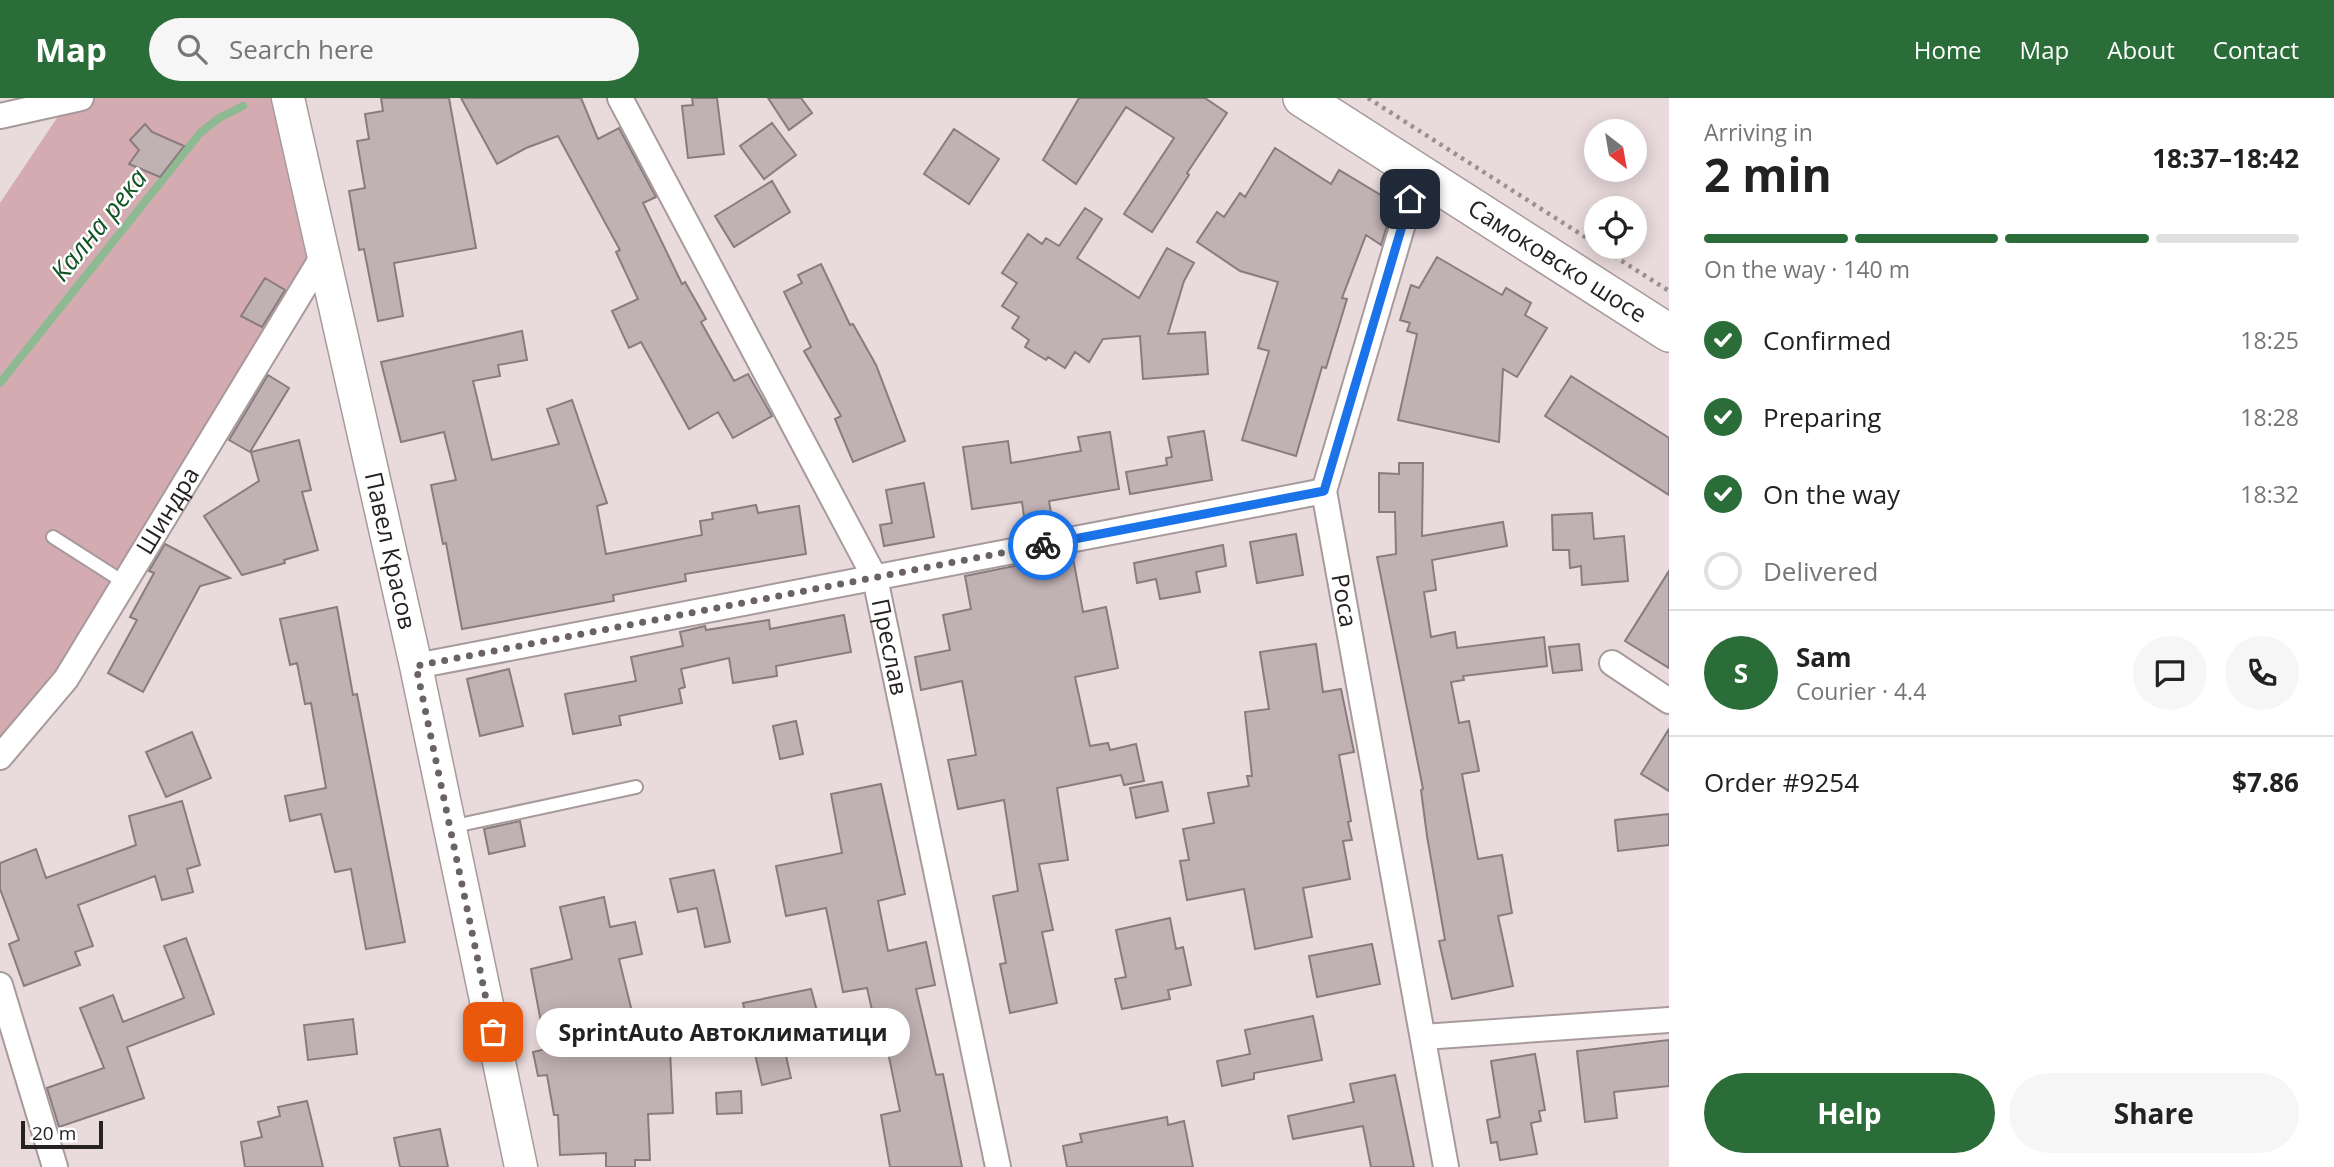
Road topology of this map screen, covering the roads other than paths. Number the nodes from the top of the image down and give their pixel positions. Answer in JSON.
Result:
{"nodes":[{"id":1,"x":81,"y":98,"type":"edge"},
{"id":2,"x":288,"y":98,"type":"edge"},
{"id":3,"x":620,"y":98,"type":"edge"},
{"id":4,"x":1303,"y":98,"type":"edge"},
{"id":5,"x":0,"y":117,"type":"edge"},
{"id":6,"x":1418,"y":173,"type":"junction"},
{"id":7,"x":323,"y":256,"type":"junction"},
{"id":8,"x":1669,"y":333,"type":"edge"},
{"id":9,"x":1324,"y":491,"type":"junction"},
{"id":10,"x":53,"y":537,"type":"dead end"},
{"id":11,"x":875,"y":578,"type":"junction"},
{"id":12,"x":125,"y":583,"type":"junction"},
{"id":13,"x":1612,"y":663,"type":"dead end"},
{"id":14,"x":416,"y":666,"type":"junction"},
{"id":15,"x":1669,"y":701,"type":"edge"},
{"id":16,"x":0,"y":757,"type":"edge"},
{"id":17,"x":636,"y":787,"type":"dead end"},
{"id":18,"x":450,"y":827,"type":"junction"},
{"id":19,"x":0,"y":985,"type":"edge"},
{"id":20,"x":1669,"y":1020,"type":"edge"},
{"id":21,"x":1423,"y":1037,"type":"junction"},
{"id":22,"x":55,"y":1167,"type":"edge"},
{"id":23,"x":521,"y":1167,"type":"edge"},
{"id":24,"x":998,"y":1167,"type":"edge"},
{"id":25,"x":1446,"y":1167,"type":"edge"}],
"edges":[{"from":1,"to":5,"type":"street"},
{"from":2,"to":7,"type":"street","name":"Павел Красов"},
{"from":3,"to":11,"type":"street","name":"Преслав"},
{"from":4,"to":6,"type":"main road","name":"Самоковско шосе"},
{"from":6,"to":8,"type":"main road","name":"Самоковско шосе"},
{"from":6,"to":9,"type":"street","name":"Роса"},
{"from":7,"to":12,"type":"street","name":"Шиндра"},
{"from":7,"to":14,"type":"street","name":"Павел Красов"},
{"from":9,"to":11,"type":"street"},
{"from":9,"to":21,"type":"street","name":"Роса"},
{"from":10,"to":12,"type":"lane"},
{"from":11,"to":14,"type":"street"},
{"from":11,"to":24,"type":"street","name":"Преслав"},
{"from":12,"to":16,"type":"street","name":"Шиндра"},
{"from":13,"to":15,"type":"street"},
{"from":14,"to":18,"type":"street","name":"Павел Красов"},
{"from":17,"to":18,"type":"lane"},
{"from":18,"to":23,"type":"street","name":"Павел Красов"},
{"from":19,"to":22,"type":"street"},
{"from":20,"to":21,"type":"street"},
{"from":21,"to":25,"type":"street","name":"Роса"}]}
